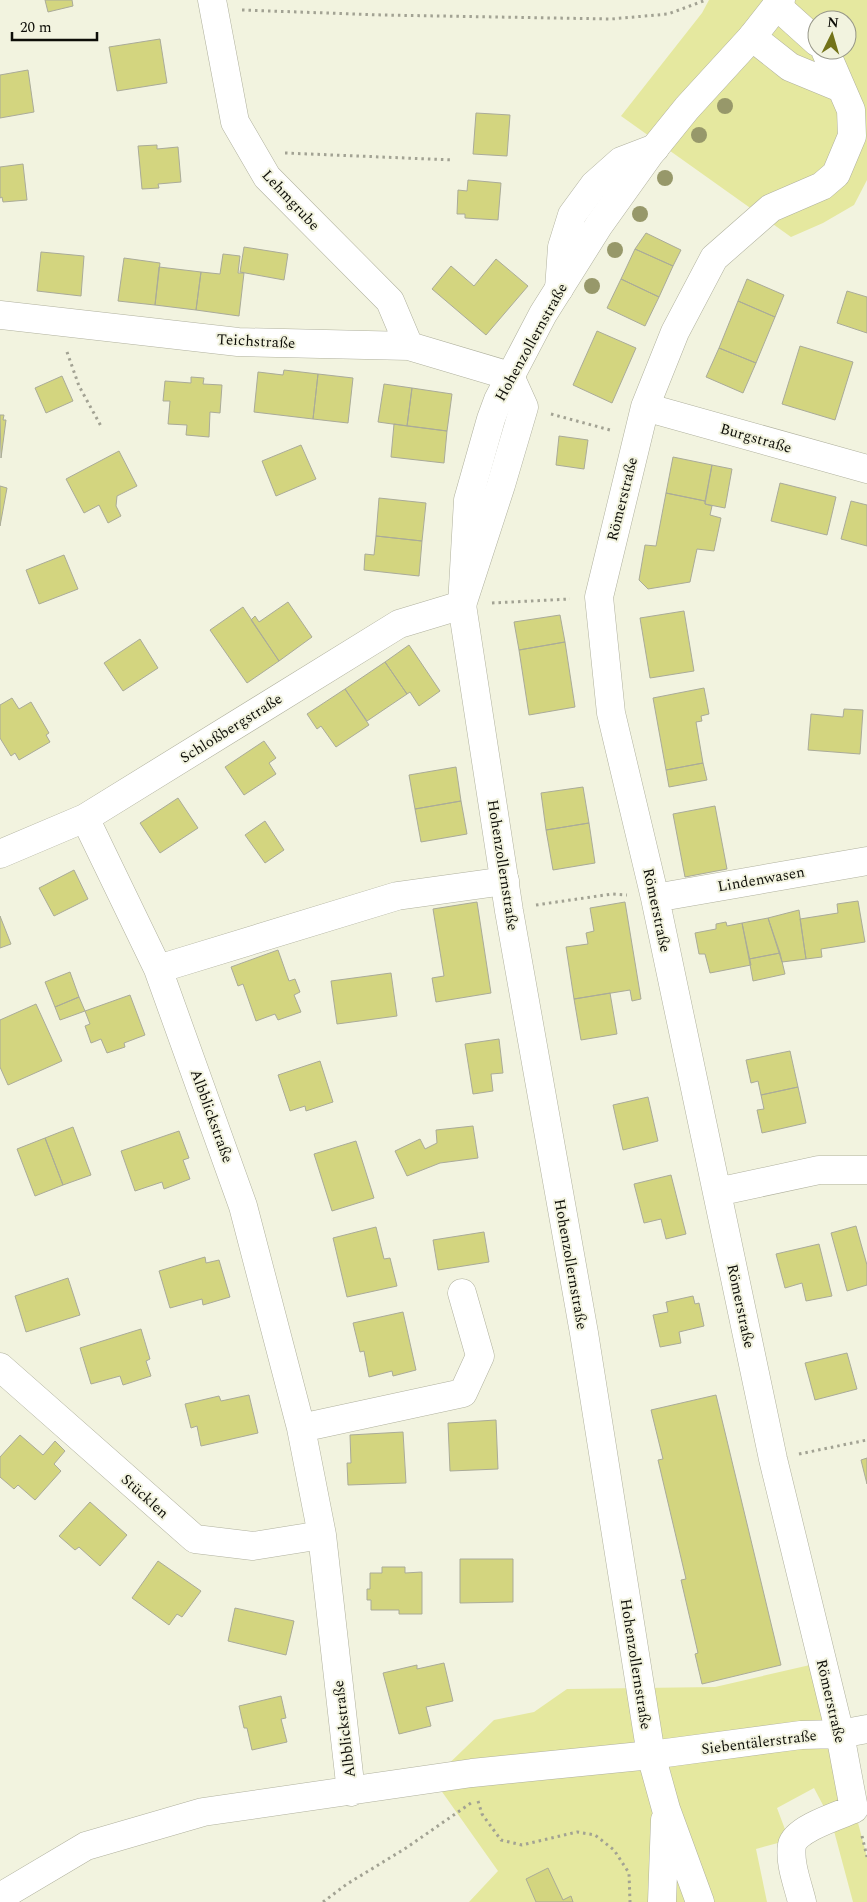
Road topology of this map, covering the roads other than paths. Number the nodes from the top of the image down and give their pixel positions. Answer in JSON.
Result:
{"nodes":[{"id":1,"x":779,"y":3,"type":"edge"},
{"id":2,"x":213,"y":4,"type":"edge"},
{"id":3,"x":807,"y":32,"type":"edge"},
{"id":4,"x":752,"y":37,"type":"junction"},
{"id":5,"x":831,"y":60,"type":"edge"},
{"id":6,"x":853,"y":98,"type":"edge"},
{"id":7,"x":0,"y":315,"type":"edge"},
{"id":8,"x":410,"y":346,"type":"junction"},
{"id":9,"x":510,"y":376,"type":"junction"},
{"id":10,"x":645,"y":407,"type":"junction"},
{"id":11,"x":867,"y":469,"type":"edge"},
{"id":12,"x":462,"y":605,"type":"junction"},
{"id":13,"x":85,"y":818,"type":"junction"},
{"id":14,"x":0,"y":854,"type":"edge"},
{"id":15,"x":867,"y":861,"type":"edge"},
{"id":16,"x":505,"y":881,"type":"junction"},
{"id":17,"x":655,"y":898,"type":"junction"},
{"id":18,"x":158,"y":969,"type":"junction"},
{"id":19,"x":867,"y":1170,"type":"edge"},
{"id":20,"x":717,"y":1192,"type":"junction"},
{"id":21,"x":462,"y":1293,"type":"dead end"},
{"id":22,"x":0,"y":1367,"type":"edge"},
{"id":23,"x":301,"y":1428,"type":"junction"},
{"id":24,"x":322,"y":1535,"type":"junction"},
{"id":25,"x":867,"y":1729,"type":"edge"},
{"id":26,"x":840,"y":1734,"type":"junction"},
{"id":27,"x":651,"y":1755,"type":"junction"},
{"id":28,"x":352,"y":1792,"type":"junction"},
{"id":29,"x":666,"y":1809,"type":"junction"},
{"id":30,"x":0,"y":1897,"type":"edge"},
{"id":31,"x":662,"y":1902,"type":"edge"},
{"id":32,"x":700,"y":1902,"type":"edge"},
{"id":33,"x":802,"y":1902,"type":"edge"}],
"edges":[{"from":1,"to":3,"type":"street"},
{"from":1,"to":4,"type":"street","name":"Hohenzollernstraße"},
{"from":2,"to":8,"type":"street","name":"Lehmgrube"},
{"from":4,"to":6,"type":"street"},
{"from":4,"to":9,"type":"street","name":"Hohenzollernstraße"},
{"from":5,"to":6,"type":"street","name":"Römerstraße"},
{"from":6,"to":10,"type":"street","name":"Römerstraße"},
{"from":7,"to":8,"type":"street","name":"Teichstraße"},
{"from":8,"to":9,"type":"street","name":"Teichstraße"},
{"from":9,"to":12,"type":"street","name":"Hohenzollernstraße"},
{"from":9,"to":12,"type":"street"},
{"from":10,"to":11,"type":"street","name":"Burgstraße"},
{"from":10,"to":17,"type":"street","name":"Römerstraße"},
{"from":12,"to":13,"type":"street","name":"Schloßbergstraße"},
{"from":12,"to":16,"type":"street","name":"Hohenzollernstraße"},
{"from":13,"to":14,"type":"street","name":"Schloßbergstraße"},
{"from":13,"to":18,"type":"street","name":"Albblickstraße"},
{"from":15,"to":17,"type":"street","name":"Lindenwasen"},
{"from":16,"to":18,"type":"street"},
{"from":16,"to":27,"type":"street","name":"Hohenzollernstraße"},
{"from":17,"to":20,"type":"street","name":"Römerstraße"},
{"from":18,"to":23,"type":"street","name":"Albblickstraße"},
{"from":19,"to":20,"type":"street"},
{"from":20,"to":26,"type":"street","name":"Römerstraße"},
{"from":21,"to":23,"type":"street"},
{"from":22,"to":24,"type":"street","name":"Stücklen"},
{"from":23,"to":24,"type":"street","name":"Albblickstraße"},
{"from":24,"to":28,"type":"street","name":"Albblickstraße"},
{"from":25,"to":26,"type":"street","name":"Siebentälerstraße"},
{"from":26,"to":27,"type":"street","name":"Siebentälerstraße"},
{"from":26,"to":33,"type":"street","name":"Römerstraße"},
{"from":27,"to":28,"type":"street","name":"Albblickstraße"},
{"from":27,"to":29,"type":"street","name":"Hohenzollernstraße"},
{"from":28,"to":30,"type":"street"},
{"from":29,"to":31,"type":"street","name":"Hohenzollernstraße"},
{"from":29,"to":32,"type":"street","name":"Hohenzollernstraße"}]}
